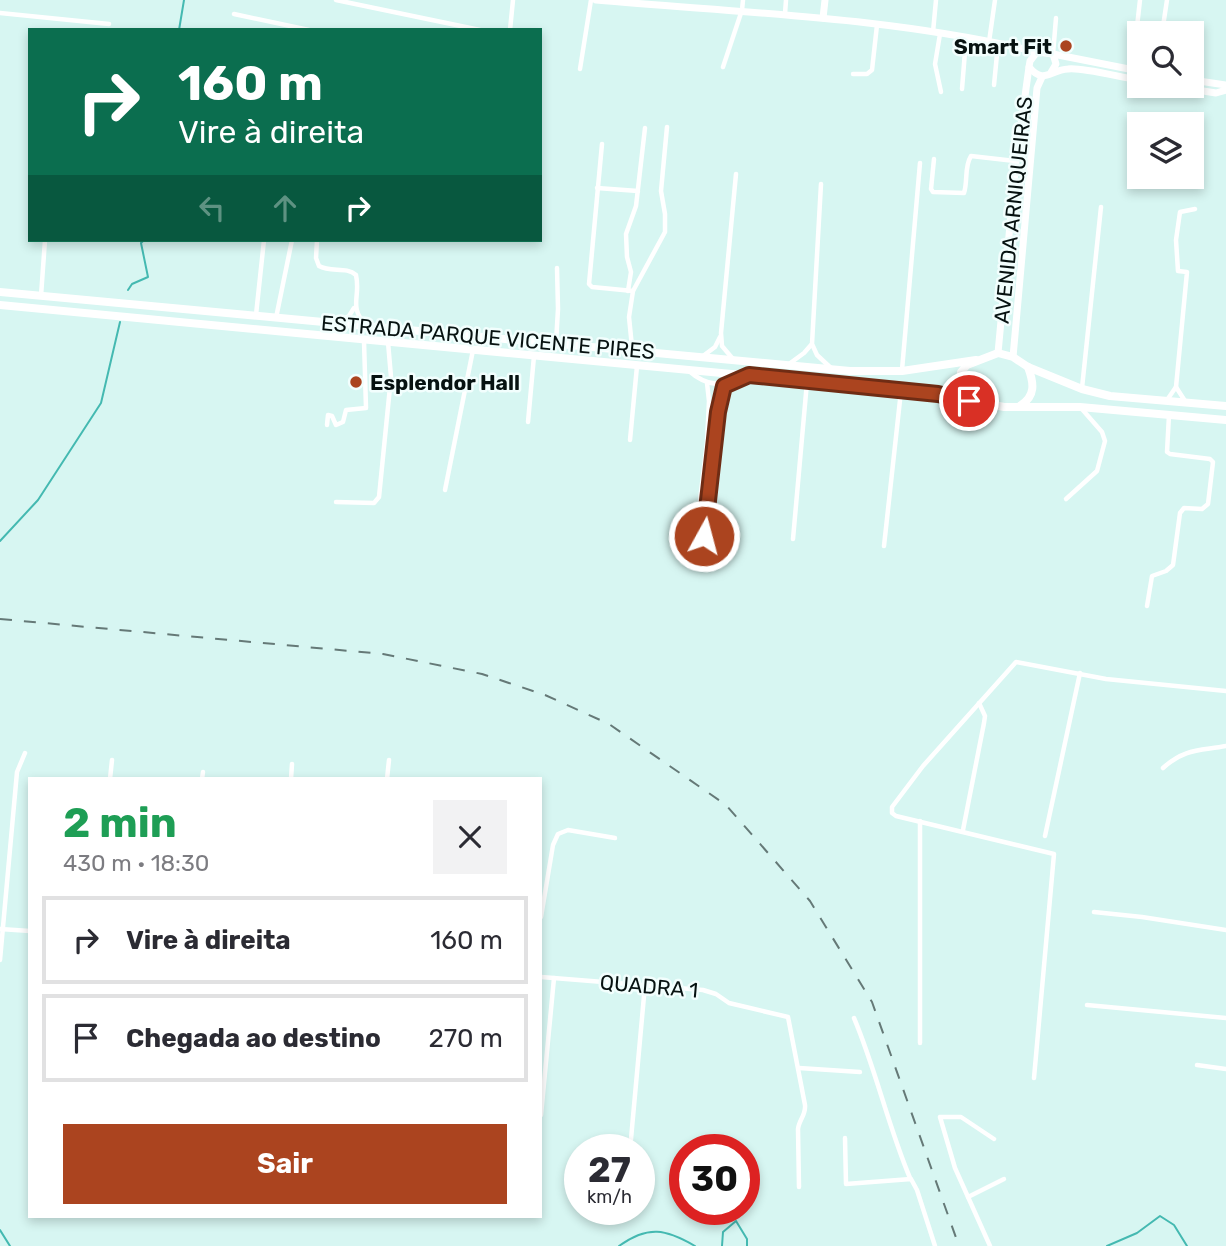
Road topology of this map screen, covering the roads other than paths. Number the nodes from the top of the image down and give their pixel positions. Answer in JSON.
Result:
{"nodes":[{"id":1,"x":336,"y":0,"type":"edge"},
{"id":2,"x":513,"y":0,"type":"edge"},
{"id":3,"x":593,"y":0,"type":"edge"},
{"id":4,"x":743,"y":0,"type":"edge"},
{"id":5,"x":786,"y":0,"type":"edge"},
{"id":6,"x":825,"y":0,"type":"edge"},
{"id":7,"x":936,"y":0,"type":"edge"},
{"id":8,"x":995,"y":0,"type":"edge"},
{"id":9,"x":1140,"y":0,"type":"edge"},
{"id":10,"x":1167,"y":0,"type":"edge"},
{"id":11,"x":623,"y":1,"type":"edge"},
{"id":12,"x":671,"y":3,"type":"edge"},
{"id":13,"x":742,"y":10,"type":"junction"},
{"id":14,"x":0,"y":13,"type":"edge"},
{"id":15,"x":234,"y":14,"type":"dead end"},
{"id":16,"x":785,"y":14,"type":"junction"},
{"id":17,"x":823,"y":18,"type":"junction"},
{"id":18,"x":1056,"y":18,"type":"dead end"},
{"id":19,"x":1139,"y":21,"type":"edge"},
{"id":20,"x":1164,"y":21,"type":"edge"},
{"id":21,"x":109,"y":24,"type":"dead end"},
{"id":22,"x":877,"y":25,"type":"junction"},
{"id":23,"x":300,"y":28,"type":"edge"},
{"id":24,"x":470,"y":28,"type":"edge"},
{"id":25,"x":510,"y":28,"type":"edge"},
{"id":26,"x":937,"y":33,"type":"junction"},
{"id":27,"x":966,"y":39,"type":"junction"},
{"id":28,"x":989,"y":43,"type":"junction"},
{"id":29,"x":998,"y":44,"type":"junction"},
{"id":30,"x":1020,"y":48,"type":"junction"},
{"id":31,"x":1037,"y":52,"type":"junction"},
{"id":32,"x":1053,"y":54,"type":"junction"},
{"id":33,"x":1029,"y":64,"type":"junction"},
{"id":34,"x":723,"y":67,"type":"dead end"},
{"id":35,"x":580,"y":69,"type":"dead end"},
{"id":36,"x":1127,"y":73,"type":"edge"},
{"id":37,"x":853,"y":74,"type":"dead end"},
{"id":38,"x":1127,"y":74,"type":"edge"},
{"id":39,"x":1046,"y":75,"type":"junction"},
{"id":40,"x":1204,"y":83,"type":"edge"},
{"id":41,"x":993,"y":85,"type":"dead end"},
{"id":42,"x":1225,"y":87,"type":"edge"},
{"id":43,"x":962,"y":89,"type":"dead end"},
{"id":44,"x":1204,"y":91,"type":"edge"},
{"id":45,"x":941,"y":92,"type":"dead end"},
{"id":46,"x":667,"y":127,"type":"dead end"},
{"id":47,"x":645,"y":128,"type":"dead end"},
{"id":48,"x":602,"y":144,"type":"dead end"},
{"id":49,"x":934,"y":159,"type":"dead end"},
{"id":50,"x":1016,"y":161,"type":"junction"},
{"id":51,"x":920,"y":163,"type":"dead end"},
{"id":52,"x":736,"y":174,"type":"dead end"},
{"id":53,"x":821,"y":184,"type":"dead end"},
{"id":54,"x":597,"y":188,"type":"junction"},
{"id":55,"x":638,"y":191,"type":"junction"},
{"id":56,"x":1101,"y":208,"type":"dead end"},
{"id":57,"x":1195,"y":209,"type":"dead end"},
{"id":58,"x":45,"y":242,"type":"edge"},
{"id":59,"x":264,"y":242,"type":"edge"},
{"id":60,"x":292,"y":242,"type":"edge"},
{"id":61,"x":317,"y":242,"type":"edge"},
{"id":62,"x":557,"y":268,"type":"dead end"},
{"id":63,"x":631,"y":291,"type":"junction"},
{"id":64,"x":3,"y":294,"type":"edge"},
{"id":65,"x":41,"y":296,"type":"junction"},
{"id":66,"x":0,"y":305,"type":"edge"},
{"id":67,"x":355,"y":307,"type":"junction"},
{"id":68,"x":256,"y":316,"type":"junction"},
{"id":69,"x":276,"y":319,"type":"junction"},
{"id":70,"x":338,"y":323,"type":"junction"},
{"id":71,"x":367,"y":327,"type":"junction"},
{"id":72,"x":721,"y":333,"type":"junction"},
{"id":73,"x":629,"y":335,"type":"junction"},
{"id":74,"x":364,"y":341,"type":"junction"},
{"id":75,"x":527,"y":341,"type":"junction"},
{"id":76,"x":388,"y":342,"type":"junction"},
{"id":77,"x":543,"y":343,"type":"junction"},
{"id":78,"x":556,"y":344,"type":"junction"},
{"id":79,"x":811,"y":344,"type":"junction"},
{"id":80,"x":473,"y":350,"type":"junction"},
{"id":81,"x":617,"y":350,"type":"junction"},
{"id":82,"x":637,"y":350,"type":"junction"},
{"id":83,"x":998,"y":353,"type":"junction"},
{"id":84,"x":534,"y":355,"type":"junction"},
{"id":85,"x":703,"y":356,"type":"junction"},
{"id":86,"x":1013,"y":357,"type":"junction"},
{"id":87,"x":734,"y":360,"type":"junction"},
{"id":88,"x":976,"y":360,"type":"junction"},
{"id":89,"x":787,"y":364,"type":"junction"},
{"id":90,"x":637,"y":366,"type":"junction"},
{"id":91,"x":1028,"y":367,"type":"junction"},
{"id":92,"x":833,"y":369,"type":"junction"},
{"id":93,"x":689,"y":370,"type":"junction"},
{"id":94,"x":902,"y":370,"type":"junction"},
{"id":95,"x":749,"y":375,"type":"junction"},
{"id":96,"x":807,"y":381,"type":"junction"},
{"id":97,"x":707,"y":383,"type":"junction"},
{"id":98,"x":724,"y":386,"type":"junction"},
{"id":99,"x":1176,"y":387,"type":"junction"},
{"id":100,"x":1082,"y":389,"type":"junction"},
{"id":101,"x":901,"y":390,"type":"junction"},
{"id":102,"x":969,"y":401,"type":"junction"},
{"id":103,"x":1166,"y":401,"type":"junction"},
{"id":104,"x":1186,"y":402,"type":"junction"},
{"id":105,"x":1017,"y":407,"type":"junction"},
{"id":106,"x":1080,"y":407,"type":"junction"},
{"id":107,"x":1226,"y":407,"type":"edge"},
{"id":108,"x":709,"y":412,"type":"junction"},
{"id":109,"x":718,"y":412,"type":"junction"},
{"id":110,"x":1169,"y":415,"type":"junction"},
{"id":111,"x":1226,"y":421,"type":"edge"},
{"id":112,"x":528,"y":422,"type":"dead end"},
{"id":113,"x":327,"y":425,"type":"dead end"},
{"id":114,"x":631,"y":440,"type":"dead end"},
{"id":115,"x":707,"y":442,"type":"junction"},
{"id":116,"x":714,"y":443,"type":"junction"},
{"id":117,"x":702,"y":488,"type":"junction"},
{"id":118,"x":709,"y":488,"type":"junction"},
{"id":119,"x":445,"y":489,"type":"dead end"},
{"id":120,"x":1066,"y":499,"type":"dead end"},
{"id":121,"x":336,"y":502,"type":"dead end"},
{"id":122,"x":793,"y":539,"type":"dead end"},
{"id":123,"x":884,"y":546,"type":"dead end"},
{"id":124,"x":1147,"y":606,"type":"dead end"},
{"id":125,"x":1080,"y":673,"type":"junction"},
{"id":126,"x":1226,"y":691,"type":"edge"},
{"id":127,"x":979,"y":703,"type":"junction"},
{"id":128,"x":1226,"y":746,"type":"edge"},
{"id":129,"x":25,"y":753,"type":"dead end"},
{"id":130,"x":112,"y":760,"type":"dead end"},
{"id":131,"x":388,"y":760,"type":"dead end"},
{"id":132,"x":292,"y":764,"type":"dead end"},
{"id":133,"x":1163,"y":768,"type":"dead end"},
{"id":134,"x":110,"y":777,"type":"edge"},
{"id":135,"x":291,"y":777,"type":"edge"},
{"id":136,"x":387,"y":777,"type":"edge"},
{"id":137,"x":920,"y":821,"type":"junction"},
{"id":138,"x":963,"y":831,"type":"junction"},
{"id":139,"x":1045,"y":836,"type":"dead end"},
{"id":140,"x":614,"y":838,"type":"dead end"},
{"id":141,"x":542,"y":911,"type":"edge"},
{"id":142,"x":1094,"y":912,"type":"dead end"},
{"id":143,"x":2,"y":930,"type":"edge"},
{"id":144,"x":1226,"y":930,"type":"edge"},
{"id":145,"x":28,"y":931,"type":"edge"},
{"id":146,"x":0,"y":960,"type":"edge"},
{"id":147,"x":542,"y":976,"type":"edge"},
{"id":148,"x":554,"y":978,"type":"junction"},
{"id":149,"x":645,"y":985,"type":"junction"},
{"id":150,"x":1087,"y":1005,"type":"dead end"},
{"id":151,"x":854,"y":1018,"type":"dead end"},
{"id":152,"x":1226,"y":1018,"type":"edge"},
{"id":153,"x":920,"y":1043,"type":"dead end"},
{"id":154,"x":1197,"y":1065,"type":"dead end"},
{"id":155,"x":799,"y":1068,"type":"junction"},
{"id":156,"x":1226,"y":1069,"type":"edge"},
{"id":157,"x":860,"y":1072,"type":"dead end"},
{"id":158,"x":1034,"y":1078,"type":"dead end"},
{"id":159,"x":542,"y":1104,"type":"edge"},
{"id":160,"x":631,"y":1134,"type":"edge"},
{"id":161,"x":845,"y":1138,"type":"dead end"},
{"id":162,"x":994,"y":1139,"type":"dead end"},
{"id":163,"x":911,"y":1179,"type":"junction"},
{"id":164,"x":1004,"y":1179,"type":"dead end"},
{"id":165,"x":799,"y":1187,"type":"dead end"},
{"id":166,"x":968,"y":1197,"type":"junction"},
{"id":167,"x":935,"y":1246,"type":"edge"},
{"id":168,"x":990,"y":1246,"type":"edge"}],
"edges":[{"from":1,"to":24,"type":"street"},
{"from":2,"to":25,"type":"street"},
{"from":3,"to":11,"type":"street"},
{"from":3,"to":35,"type":"street"},
{"from":4,"to":13,"type":"street"},
{"from":5,"to":16,"type":"street"},
{"from":6,"to":17,"type":"street"},
{"from":7,"to":26,"type":"street"},
{"from":8,"to":28,"type":"street"},
{"from":9,"to":19,"type":"street"},
{"from":10,"to":20,"type":"street"},
{"from":11,"to":12,"type":"street"},
{"from":12,"to":13,"type":"street"},
{"from":13,"to":16,"type":"street"},
{"from":13,"to":34,"type":"street"},
{"from":14,"to":21,"type":"street"},
{"from":15,"to":23,"type":"street"},
{"from":16,"to":17,"type":"street"},
{"from":17,"to":22,"type":"street"},
{"from":18,"to":32,"type":"street"},
{"from":22,"to":26,"type":"street"},
{"from":22,"to":37,"type":"street"},
{"from":26,"to":27,"type":"street"},
{"from":26,"to":45,"type":"street"},
{"from":27,"to":28,"type":"street"},
{"from":27,"to":43,"type":"street"},
{"from":28,"to":29,"type":"street"},
{"from":29,"to":30,"type":"street"},
{"from":29,"to":41,"type":"street"},
{"from":30,"to":31,"type":"street"},
{"from":30,"to":33,"type":"street"},
{"from":31,"to":32,"type":"street"},
{"from":31,"to":33,"type":"street"},
{"from":32,"to":36,"type":"street"},
{"from":32,"to":39,"type":"street"},
{"from":33,"to":39,"type":"street"},
{"from":33,"to":50,"type":"street","name":"AVENIDA ARNIQUEIRAS"},
{"from":38,"to":39,"type":"street"},
{"from":39,"to":86,"type":"street","name":"AVENIDA ARNIQUEIRAS"},
{"from":40,"to":42,"type":"street"},
{"from":42,"to":44,"type":"street"},
{"from":46,"to":63,"type":"street"},
{"from":47,"to":55,"type":"street"},
{"from":48,"to":54,"type":"street"},
{"from":49,"to":50,"type":"street"},
{"from":50,"to":83,"type":"street","name":"AVENIDA ARNIQUEIRAS"},
{"from":51,"to":94,"type":"street"},
{"from":52,"to":72,"type":"street"},
{"from":53,"to":79,"type":"street"},
{"from":54,"to":55,"type":"street"},
{"from":54,"to":63,"type":"street"},
{"from":55,"to":63,"type":"street"},
{"from":56,"to":100,"type":"street"},
{"from":57,"to":99,"type":"street"},
{"from":58,"to":65,"type":"street"},
{"from":59,"to":68,"type":"street"},
{"from":60,"to":69,"type":"street"},
{"from":61,"to":67,"type":"street"},
{"from":62,"to":78,"type":"street"},
{"from":63,"to":73,"type":"street"},
{"from":64,"to":65,"type":"main road","name":"ESTRADA PARQUE VICENTE PIRES"},
{"from":65,"to":68,"type":"main road","name":"ESTRADA PARQUE VICENTE PIRES"},
{"from":66,"to":74,"type":"main road","name":"ESTRADA PARQUE VICENTE PIRES"},
{"from":67,"to":70,"type":"street"},
{"from":67,"to":71,"type":"street"},
{"from":68,"to":69,"type":"main road","name":"ESTRADA PARQUE VICENTE PIRES"},
{"from":69,"to":70,"type":"main road","name":"ESTRADA PARQUE VICENTE PIRES"},
{"from":70,"to":71,"type":"main road","name":"ESTRADA PARQUE VICENTE PIRES"},
{"from":71,"to":75,"type":"main road","name":"ESTRADA PARQUE VICENTE PIRES"},
{"from":72,"to":85,"type":"street"},
{"from":72,"to":87,"type":"street"},
{"from":73,"to":81,"type":"street"},
{"from":73,"to":82,"type":"street"},
{"from":74,"to":76,"type":"main road","name":"ESTRADA PARQUE VICENTE PIRES"},
{"from":74,"to":113,"type":"street"},
{"from":75,"to":77,"type":"main road","name":"ESTRADA PARQUE VICENTE PIRES"},
{"from":75,"to":84,"type":"main road"},
{"from":76,"to":80,"type":"main road","name":"ESTRADA PARQUE VICENTE PIRES"},
{"from":76,"to":121,"type":"street"},
{"from":77,"to":78,"type":"main road","name":"ESTRADA PARQUE VICENTE PIRES"},
{"from":77,"to":84,"type":"main road"},
{"from":78,"to":81,"type":"main road","name":"ESTRADA PARQUE VICENTE PIRES"},
{"from":79,"to":89,"type":"street"},
{"from":79,"to":92,"type":"street"},
{"from":80,"to":84,"type":"main road","name":"ESTRADA PARQUE VICENTE PIRES"},
{"from":80,"to":119,"type":"street"},
{"from":81,"to":82,"type":"main road","name":"ESTRADA PARQUE VICENTE PIRES"},
{"from":82,"to":85,"type":"main road","name":"ESTRADA PARQUE VICENTE PIRES"},
{"from":83,"to":86,"type":"main road"},
{"from":83,"to":88,"type":"main road"},
{"from":84,"to":90,"type":"main road","name":"ESTRADA PARQUE VICENTE PIRES"},
{"from":84,"to":112,"type":"street"},
{"from":85,"to":87,"type":"main road","name":"ESTRADA PARQUE VICENTE PIRES"},
{"from":86,"to":91,"type":"main road"},
{"from":87,"to":89,"type":"main road","name":"ESTRADA PARQUE VICENTE PIRES"},
{"from":88,"to":94,"type":"main road","name":"ESTRADA PARQUE VICENTE PIRES"},
{"from":88,"to":102,"type":"main road"},
{"from":89,"to":92,"type":"main road","name":"ESTRADA PARQUE VICENTE PIRES"},
{"from":90,"to":93,"type":"main road","name":"ESTRADA PARQUE VICENTE PIRES"},
{"from":90,"to":114,"type":"street"},
{"from":91,"to":100,"type":"main road"},
{"from":91,"to":105,"type":"main road"},
{"from":92,"to":94,"type":"main road","name":"ESTRADA PARQUE VICENTE PIRES"},
{"from":93,"to":95,"type":"main road","name":"ESTRADA PARQUE VICENTE PIRES"},
{"from":93,"to":97,"type":"street"},
{"from":95,"to":96,"type":"main road","name":"ESTRADA PARQUE VICENTE PIRES"},
{"from":95,"to":98,"type":"street"},
{"from":96,"to":101,"type":"main road","name":"ESTRADA PARQUE VICENTE PIRES"},
{"from":96,"to":122,"type":"street"},
{"from":97,"to":98,"type":"street"},
{"from":97,"to":108,"type":"street"},
{"from":98,"to":109,"type":"street"},
{"from":99,"to":103,"type":"street"},
{"from":99,"to":104,"type":"street"},
{"from":100,"to":103,"type":"main road"},
{"from":101,"to":102,"type":"main road","name":"ESTRADA PARQUE VICENTE PIRES"},
{"from":101,"to":123,"type":"street"},
{"from":102,"to":105,"type":"main road"},
{"from":103,"to":104,"type":"main road"},
{"from":104,"to":107,"type":"main road"},
{"from":105,"to":106,"type":"main road"},
{"from":106,"to":110,"type":"main road"},
{"from":106,"to":120,"type":"street"},
{"from":108,"to":109,"type":"street"},
{"from":108,"to":115,"type":"street"},
{"from":109,"to":116,"type":"street"},
{"from":110,"to":111,"type":"main road"},
{"from":110,"to":124,"type":"street"},
{"from":115,"to":116,"type":"street"},
{"from":115,"to":117,"type":"street"},
{"from":116,"to":118,"type":"street"},
{"from":117,"to":118,"type":"street"},
{"from":117,"to":118,"type":"street"},
{"from":125,"to":126,"type":"street"},
{"from":125,"to":127,"type":"street"},
{"from":125,"to":139,"type":"street"},
{"from":127,"to":137,"type":"street"},
{"from":127,"to":138,"type":"street"},
{"from":128,"to":133,"type":"street"},
{"from":129,"to":143,"type":"street"},
{"from":130,"to":134,"type":"street"},
{"from":131,"to":136,"type":"street"},
{"from":132,"to":135,"type":"street"},
{"from":137,"to":138,"type":"street"},
{"from":137,"to":153,"type":"street"},
{"from":138,"to":158,"type":"street"},
{"from":140,"to":141,"type":"street"},
{"from":142,"to":144,"type":"street"},
{"from":143,"to":145,"type":"street"},
{"from":143,"to":146,"type":"street"},
{"from":147,"to":148,"type":"street","name":"QUADRA 1"},
{"from":148,"to":149,"type":"street","name":"QUADRA 1"},
{"from":148,"to":159,"type":"street"},
{"from":149,"to":155,"type":"street","name":"QUADRA 1"},
{"from":149,"to":160,"type":"street"},
{"from":150,"to":152,"type":"street"},
{"from":151,"to":163,"type":"street"},
{"from":154,"to":156,"type":"street"},
{"from":155,"to":157,"type":"street"},
{"from":155,"to":165,"type":"street","name":"QUADRA 1"},
{"from":161,"to":163,"type":"street"},
{"from":162,"to":166,"type":"street"},
{"from":163,"to":167,"type":"street"},
{"from":164,"to":166,"type":"street"},
{"from":166,"to":168,"type":"street"}]}
